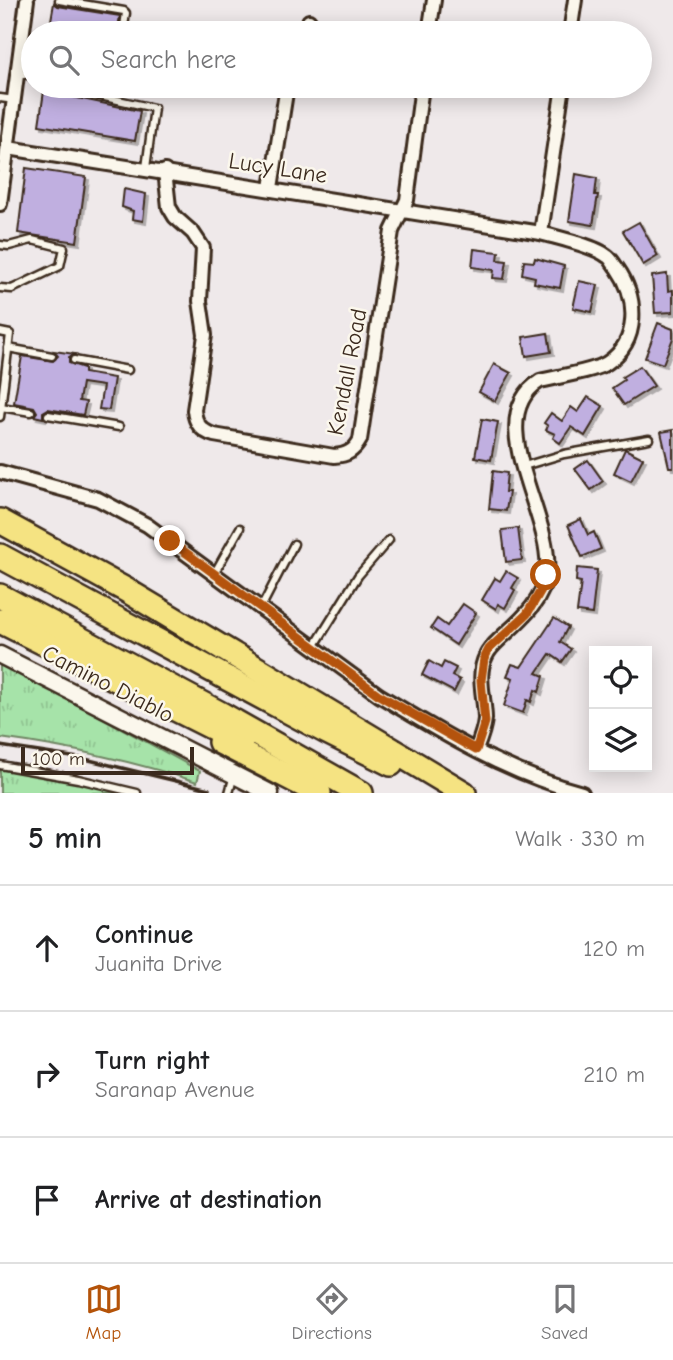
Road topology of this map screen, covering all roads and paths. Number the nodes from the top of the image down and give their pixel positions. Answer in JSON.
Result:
{"nodes":[{"id":1,"x":27,"y":0,"type":"edge"},
{"id":2,"x":59,"y":0,"type":"edge"},
{"id":3,"x":434,"y":0,"type":"edge"},
{"id":4,"x":575,"y":0,"type":"edge"},
{"id":5,"x":26,"y":21,"type":"edge"},
{"id":6,"x":125,"y":21,"type":"edge"},
{"id":7,"x":431,"y":21,"type":"edge"},
{"id":8,"x":572,"y":21,"type":"edge"},
{"id":9,"x":21,"y":78,"type":"edge"},
{"id":10,"x":0,"y":98,"type":"edge"},
{"id":11,"x":109,"y":98,"type":"edge"},
{"id":12,"x":285,"y":98,"type":"edge"},
{"id":13,"x":420,"y":98,"type":"edge"},
{"id":14,"x":561,"y":98,"type":"edge"},
{"id":15,"x":15,"y":100,"type":"junction"},
{"id":16,"x":8,"y":148,"type":"junction"},
{"id":17,"x":146,"y":168,"type":"junction"},
{"id":18,"x":164,"y":171,"type":"junction"},
{"id":19,"x":271,"y":188,"type":"junction"},
{"id":20,"x":0,"y":198,"type":"edge"},
{"id":21,"x":402,"y":210,"type":"junction"},
{"id":22,"x":541,"y":233,"type":"junction"},
{"id":23,"x":0,"y":245,"type":"edge"},
{"id":24,"x":0,"y":288,"type":"edge"},
{"id":25,"x":0,"y":332,"type":"edge"},
{"id":26,"x":8,"y":348,"type":"junction"},
{"id":27,"x":52,"y":356,"type":"dead end"},
{"id":28,"x":74,"y":360,"type":"dead end"},
{"id":29,"x":128,"y":370,"type":"dead end"},
{"id":30,"x":2,"y":407,"type":"edge"},
{"id":31,"x":31,"y":412,"type":"dead end"},
{"id":32,"x":48,"y":415,"type":"dead end"},
{"id":33,"x":0,"y":417,"type":"edge"},
{"id":34,"x":119,"y":427,"type":"dead end"},
{"id":35,"x":649,"y":439,"type":"dead end"},
{"id":36,"x":524,"y":466,"type":"junction"},
{"id":37,"x":0,"y":472,"type":"edge"},
{"id":38,"x":0,"y":521,"type":"edge"},
{"id":39,"x":240,"y":528,"type":"dead end"},
{"id":40,"x":389,"y":540,"type":"dead end"},
{"id":41,"x":294,"y":544,"type":"dead end"},
{"id":42,"x":0,"y":556,"type":"edge"},
{"id":43,"x":214,"y":574,"type":"junction"},
{"id":44,"x":0,"y":596,"type":"edge"},
{"id":45,"x":261,"y":608,"type":"junction"},
{"id":46,"x":0,"y":621,"type":"edge"},
{"id":47,"x":0,"y":635,"type":"edge"},
{"id":48,"x":314,"y":647,"type":"junction"},
{"id":49,"x":0,"y":655,"type":"edge"},
{"id":50,"x":476,"y":750,"type":"junction"},
{"id":51,"x":0,"y":765,"type":"edge"},
{"id":52,"x":234,"y":774,"type":"junction"},
{"id":53,"x":137,"y":793,"type":"edge"},
{"id":54,"x":229,"y":793,"type":"edge"},
{"id":55,"x":269,"y":793,"type":"edge"},
{"id":56,"x":319,"y":793,"type":"edge"},
{"id":57,"x":341,"y":793,"type":"edge"},
{"id":58,"x":361,"y":793,"type":"edge"},
{"id":59,"x":450,"y":793,"type":"edge"},
{"id":60,"x":464,"y":793,"type":"edge"},
{"id":61,"x":582,"y":793,"type":"edge"}],
"edges":[{"from":1,"to":5,"type":"street"},
{"from":2,"to":6,"type":"lane"},
{"from":3,"to":7,"type":"street"},
{"from":4,"to":8,"type":"street"},
{"from":9,"to":15,"type":"street"},
{"from":10,"to":15,"type":"lane"},
{"from":11,"to":17,"type":"lane"},
{"from":12,"to":19,"type":"street"},
{"from":13,"to":21,"type":"street","name":"Kendall Road"},
{"from":14,"to":22,"type":"street"},
{"from":15,"to":16,"type":"street"},
{"from":16,"to":17,"type":"street","name":"Lucy Lane"},
{"from":16,"to":20,"type":"street"},
{"from":17,"to":18,"type":"street","name":"Lucy Lane"},
{"from":18,"to":19,"type":"street","name":"Lucy Lane"},
{"from":18,"to":21,"type":"street","name":"Kendall Road"},
{"from":19,"to":21,"type":"street","name":"Lucy Lane"},
{"from":21,"to":22,"type":"street","name":"Lucy Lane"},
{"from":22,"to":36,"type":"street","name":"Lucy Lane"},
{"from":23,"to":24,"type":"lane"},
{"from":25,"to":26,"type":"lane"},
{"from":26,"to":27,"type":"lane"},
{"from":26,"to":30,"type":"lane"},
{"from":28,"to":29,"type":"lane"},
{"from":30,"to":31,"type":"lane"},
{"from":30,"to":33,"type":"lane"},
{"from":32,"to":34,"type":"lane"},
{"from":35,"to":36,"type":"lane"},
{"from":36,"to":50,"type":"street","name":"Lucy Lane"},
{"from":37,"to":43,"type":"street"},
{"from":38,"to":60,"type":"highway"},
{"from":39,"to":43,"type":"lane"},
{"from":40,"to":48,"type":"lane"},
{"from":41,"to":45,"type":"lane"},
{"from":42,"to":59,"type":"highway"},
{"from":43,"to":45,"type":"street"},
{"from":44,"to":58,"type":"highway"},
{"from":45,"to":48,"type":"street"},
{"from":46,"to":57,"type":"highway"},
{"from":47,"to":56,"type":"highway"},
{"from":48,"to":50,"type":"street"},
{"from":49,"to":52,"type":"street","name":"Camino Diablo"},
{"from":50,"to":61,"type":"street"},
{"from":51,"to":53,"type":"lane"},
{"from":52,"to":54,"type":"lane"},
{"from":52,"to":55,"type":"street","name":"Camino Diablo"}]}
